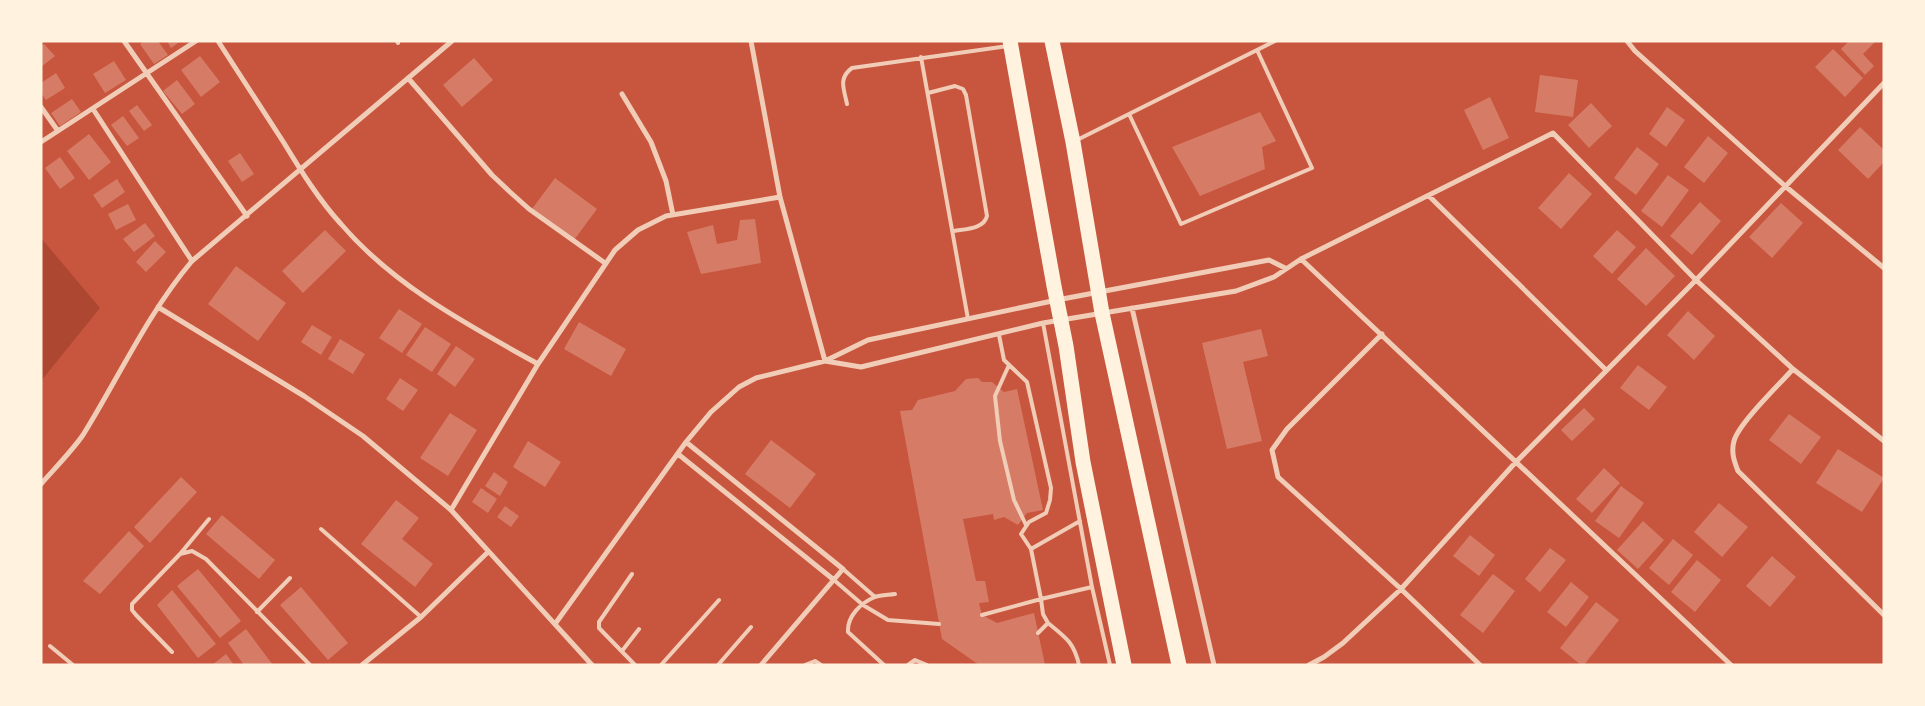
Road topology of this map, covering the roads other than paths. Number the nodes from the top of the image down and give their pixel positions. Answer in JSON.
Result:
{"nodes":[{"id":1,"x":124,"y":41,"type":"edge"},
{"id":2,"x":196,"y":41,"type":"edge"},
{"id":3,"x":218,"y":41,"type":"edge"},
{"id":4,"x":452,"y":41,"type":"edge"},
{"id":5,"x":750,"y":41,"type":"edge"},
{"id":6,"x":1052,"y":41,"type":"edge"},
{"id":7,"x":1275,"y":41,"type":"edge"},
{"id":8,"x":1627,"y":41,"type":"edge"},
{"id":9,"x":1010,"y":44,"type":"edge"},
{"id":10,"x":1257,"y":50,"type":"junction"},
{"id":11,"x":921,"y":57,"type":"junction"},
{"id":12,"x":148,"y":74,"type":"junction"},
{"id":13,"x":408,"y":78,"type":"junction"},
{"id":14,"x":1884,"y":83,"type":"edge"},
{"id":15,"x":928,"y":93,"type":"junction"},
{"id":16,"x":622,"y":94,"type":"dead end"},
{"id":17,"x":847,"y":104,"type":"dead end"},
{"id":18,"x":41,"y":107,"type":"edge"},
{"id":19,"x":93,"y":109,"type":"junction"},
{"id":20,"x":1129,"y":114,"type":"junction"},
{"id":21,"x":58,"y":131,"type":"junction"},
{"id":22,"x":41,"y":142,"type":"edge"},
{"id":23,"x":1073,"y":142,"type":"junction"},
{"id":24,"x":300,"y":170,"type":"junction"},
{"id":25,"x":1785,"y":186,"type":"junction"},
{"id":26,"x":1429,"y":196,"type":"junction"},
{"id":27,"x":780,"y":197,"type":"junction"},
{"id":28,"x":673,"y":214,"type":"junction"},
{"id":29,"x":247,"y":216,"type":"junction"},
{"id":30,"x":954,"y":231,"type":"junction"},
{"id":31,"x":1301,"y":259,"type":"junction"},
{"id":32,"x":192,"y":261,"type":"junction"},
{"id":33,"x":605,"y":263,"type":"junction"},
{"id":34,"x":1285,"y":268,"type":"junction"},
{"id":35,"x":1884,"y":268,"type":"edge"},
{"id":36,"x":1696,"y":280,"type":"junction"},
{"id":37,"x":1100,"y":292,"type":"junction"},
{"id":38,"x":1057,"y":300,"type":"junction"},
{"id":39,"x":158,"y":307,"type":"junction"},
{"id":40,"x":1132,"y":308,"type":"junction"},
{"id":41,"x":1102,"y":313,"type":"junction"},
{"id":42,"x":968,"y":319,"type":"junction"},
{"id":43,"x":1060,"y":320,"type":"junction"},
{"id":44,"x":1043,"y":323,"type":"junction"},
{"id":45,"x":1382,"y":334,"type":"junction"},
{"id":46,"x":999,"y":335,"type":"junction"},
{"id":47,"x":825,"y":361,"type":"junction"},
{"id":48,"x":538,"y":364,"type":"junction"},
{"id":49,"x":1009,"y":365,"type":"junction"},
{"id":50,"x":1793,"y":369,"type":"junction"},
{"id":51,"x":1606,"y":370,"type":"junction"},
{"id":52,"x":1884,"y":441,"type":"edge"},
{"id":53,"x":686,"y":442,"type":"junction"},
{"id":54,"x":678,"y":454,"type":"junction"},
{"id":55,"x":1515,"y":463,"type":"junction"},
{"id":56,"x":41,"y":484,"type":"edge"},
{"id":57,"x":451,"y":510,"type":"junction"},
{"id":58,"x":209,"y":519,"type":"dead end"},
{"id":59,"x":1080,"y":521,"type":"junction"},
{"id":60,"x":1026,"y":525,"type":"junction"},
{"id":61,"x":321,"y":529,"type":"dead end"},
{"id":62,"x":1031,"y":549,"type":"junction"},
{"id":63,"x":488,"y":552,"type":"junction"},
{"id":64,"x":180,"y":554,"type":"junction"},
{"id":65,"x":843,"y":569,"type":"junction"},
{"id":66,"x":632,"y":574,"type":"dead end"},
{"id":67,"x":290,"y":578,"type":"dead end"},
{"id":68,"x":834,"y":580,"type":"junction"},
{"id":69,"x":1092,"y":587,"type":"junction"},
{"id":70,"x":1401,"y":589,"type":"junction"},
{"id":71,"x":895,"y":594,"type":"dead end"},
{"id":72,"x":875,"y":597,"type":"junction"},
{"id":73,"x":1041,"y":599,"type":"junction"},
{"id":74,"x":719,"y":600,"type":"dead end"},
{"id":75,"x":863,"y":605,"type":"junction"},
{"id":76,"x":257,"y":612,"type":"junction"},
{"id":77,"x":982,"y":615,"type":"dead end"},
{"id":78,"x":1884,"y":615,"type":"edge"},
{"id":79,"x":421,"y":617,"type":"junction"},
{"id":80,"x":1048,"y":623,"type":"junction"},
{"id":81,"x":555,"y":624,"type":"junction"},
{"id":82,"x":939,"y":624,"type":"dead end"},
{"id":83,"x":751,"y":627,"type":"dead end"},
{"id":84,"x":639,"y":629,"type":"dead end"},
{"id":85,"x":1038,"y":633,"type":"dead end"},
{"id":86,"x":50,"y":646,"type":"dead end"},
{"id":87,"x":622,"y":651,"type":"junction"},
{"id":88,"x":172,"y":652,"type":"dead end"},
{"id":89,"x":73,"y":665,"type":"edge"},
{"id":90,"x":310,"y":665,"type":"edge"},
{"id":91,"x":362,"y":665,"type":"edge"},
{"id":92,"x":592,"y":665,"type":"edge"},
{"id":93,"x":635,"y":665,"type":"edge"},
{"id":94,"x":661,"y":665,"type":"edge"},
{"id":95,"x":718,"y":665,"type":"edge"},
{"id":96,"x":760,"y":665,"type":"edge"},
{"id":97,"x":805,"y":665,"type":"edge"},
{"id":98,"x":821,"y":665,"type":"edge"},
{"id":99,"x":884,"y":665,"type":"edge"},
{"id":100,"x":908,"y":665,"type":"edge"},
{"id":101,"x":926,"y":665,"type":"edge"},
{"id":102,"x":1079,"y":665,"type":"edge"},
{"id":103,"x":1110,"y":665,"type":"edge"},
{"id":104,"x":1124,"y":665,"type":"edge"},
{"id":105,"x":1179,"y":665,"type":"edge"},
{"id":106,"x":1214,"y":665,"type":"edge"},
{"id":107,"x":1309,"y":665,"type":"edge"},
{"id":108,"x":1480,"y":665,"type":"edge"},
{"id":109,"x":1731,"y":665,"type":"edge"}],
"edges":[{"from":1,"to":12,"type":"street"},
{"from":2,"to":12,"type":"street"},
{"from":3,"to":24,"type":"street"},
{"from":4,"to":13,"type":"street"},
{"from":5,"to":27,"type":"street"},
{"from":6,"to":23,"type":"highway"},
{"from":7,"to":10,"type":"lane"},
{"from":8,"to":25,"type":"street"},
{"from":9,"to":11,"type":"lane"},
{"from":9,"to":38,"type":"highway"},
{"from":10,"to":20,"type":"lane"},
{"from":10,"to":20,"type":"lane"},
{"from":11,"to":15,"type":"lane"},
{"from":11,"to":17,"type":"lane"},
{"from":12,"to":19,"type":"street"},
{"from":12,"to":29,"type":"street"},
{"from":13,"to":24,"type":"street"},
{"from":13,"to":33,"type":"street"},
{"from":14,"to":25,"type":"street"},
{"from":15,"to":30,"type":"lane"},
{"from":15,"to":30,"type":"lane"},
{"from":16,"to":28,"type":"street"},
{"from":18,"to":21,"type":"street"},
{"from":19,"to":21,"type":"street"},
{"from":19,"to":32,"type":"street"},
{"from":20,"to":23,"type":"lane"},
{"from":21,"to":22,"type":"street"},
{"from":23,"to":37,"type":"highway"},
{"from":24,"to":29,"type":"street"},
{"from":24,"to":48,"type":"street"},
{"from":25,"to":35,"type":"street"},
{"from":25,"to":36,"type":"street"},
{"from":26,"to":31,"type":"street"},
{"from":26,"to":36,"type":"street"},
{"from":26,"to":51,"type":"street"},
{"from":27,"to":28,"type":"street"},
{"from":27,"to":47,"type":"street"},
{"from":28,"to":33,"type":"street"},
{"from":29,"to":32,"type":"street"},
{"from":30,"to":42,"type":"lane"},
{"from":31,"to":34,"type":"street"},
{"from":31,"to":45,"type":"street"},
{"from":32,"to":39,"type":"street"},
{"from":33,"to":48,"type":"street"},
{"from":34,"to":37,"type":"street"},
{"from":34,"to":40,"type":"street"},
{"from":36,"to":50,"type":"street"},
{"from":36,"to":51,"type":"street"},
{"from":37,"to":38,"type":"street"},
{"from":37,"to":41,"type":"highway"},
{"from":38,"to":42,"type":"street"},
{"from":38,"to":43,"type":"highway"},
{"from":39,"to":56,"type":"street"},
{"from":39,"to":57,"type":"street"},
{"from":40,"to":41,"type":"street"},
{"from":40,"to":106,"type":"street"},
{"from":41,"to":43,"type":"street"},
{"from":41,"to":105,"type":"highway"},
{"from":42,"to":47,"type":"street"},
{"from":43,"to":44,"type":"street"},
{"from":43,"to":104,"type":"highway"},
{"from":44,"to":46,"type":"street"},
{"from":44,"to":59,"type":"lane"},
{"from":45,"to":55,"type":"street"},
{"from":45,"to":70,"type":"street"},
{"from":46,"to":47,"type":"street"},
{"from":46,"to":49,"type":"lane"},
{"from":47,"to":53,"type":"street"},
{"from":48,"to":57,"type":"street"},
{"from":49,"to":60,"type":"lane"},
{"from":49,"to":60,"type":"lane"},
{"from":50,"to":52,"type":"street"},
{"from":50,"to":78,"type":"street"},
{"from":51,"to":55,"type":"street"},
{"from":53,"to":54,"type":"street"},
{"from":53,"to":65,"type":"street"},
{"from":54,"to":68,"type":"street"},
{"from":54,"to":81,"type":"street"},
{"from":55,"to":70,"type":"street"},
{"from":55,"to":109,"type":"street"},
{"from":57,"to":63,"type":"street"},
{"from":58,"to":64,"type":"lane"},
{"from":59,"to":62,"type":"lane"},
{"from":59,"to":69,"type":"lane"},
{"from":60,"to":62,"type":"lane"},
{"from":61,"to":79,"type":"lane"},
{"from":62,"to":73,"type":"lane"},
{"from":63,"to":79,"type":"street"},
{"from":63,"to":81,"type":"street"},
{"from":64,"to":76,"type":"lane"},
{"from":64,"to":88,"type":"lane"},
{"from":65,"to":68,"type":"street"},
{"from":65,"to":72,"type":"lane"},
{"from":66,"to":87,"type":"lane"},
{"from":67,"to":76,"type":"lane"},
{"from":68,"to":75,"type":"lane"},
{"from":68,"to":96,"type":"street"},
{"from":69,"to":73,"type":"lane"},
{"from":69,"to":103,"type":"lane"},
{"from":70,"to":107,"type":"street"},
{"from":70,"to":108,"type":"street"},
{"from":71,"to":72,"type":"lane"},
{"from":72,"to":75,"type":"lane"},
{"from":73,"to":77,"type":"lane"},
{"from":73,"to":80,"type":"lane"},
{"from":74,"to":94,"type":"lane"},
{"from":75,"to":82,"type":"lane"},
{"from":75,"to":99,"type":"lane"},
{"from":76,"to":90,"type":"lane"},
{"from":79,"to":91,"type":"street"},
{"from":80,"to":85,"type":"lane"},
{"from":80,"to":102,"type":"lane"},
{"from":81,"to":92,"type":"street"},
{"from":83,"to":95,"type":"lane"},
{"from":84,"to":87,"type":"lane"},
{"from":86,"to":89,"type":"lane"},
{"from":87,"to":93,"type":"lane"},
{"from":97,"to":98,"type":"lane"},
{"from":100,"to":101,"type":"lane"}]}
